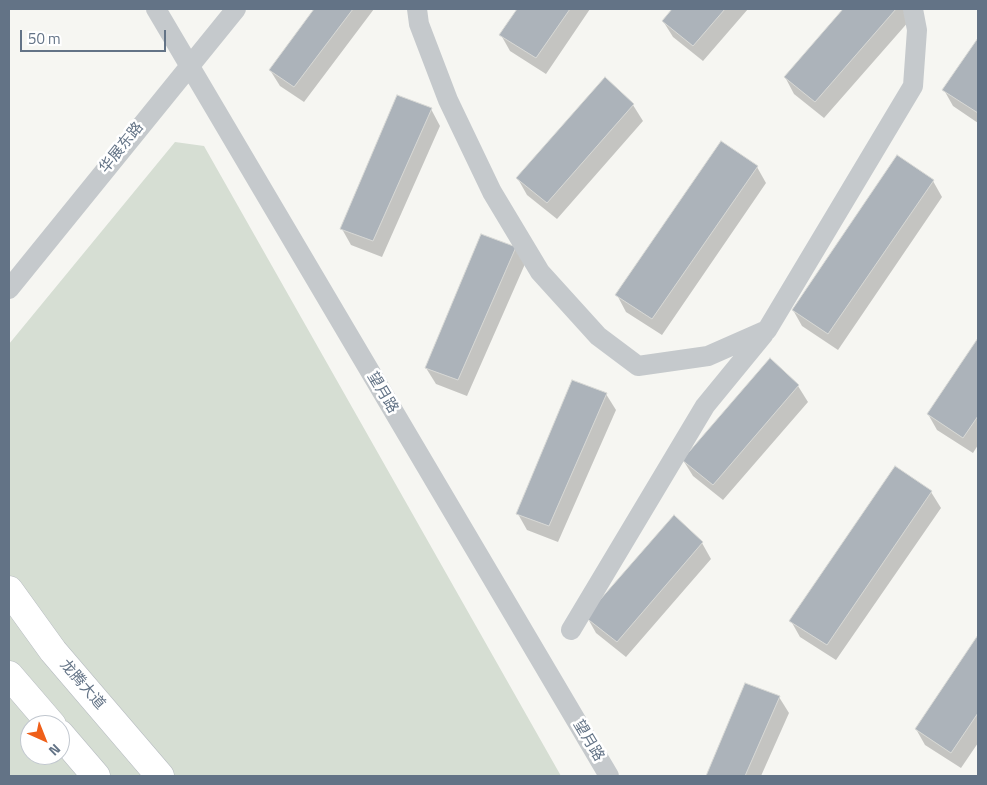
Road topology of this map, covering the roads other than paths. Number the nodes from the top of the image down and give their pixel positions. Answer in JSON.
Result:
{"nodes":[{"id":1,"x":156,"y":9,"type":"edge"},
{"id":2,"x":236,"y":9,"type":"edge"},
{"id":3,"x":417,"y":9,"type":"edge"},
{"id":4,"x":913,"y":9,"type":"edge"},
{"id":5,"x":189,"y":66,"type":"junction"},
{"id":6,"x":9,"y":289,"type":"edge"},
{"id":7,"x":767,"y":330,"type":"junction"},
{"id":8,"x":9,"y":590,"type":"edge"},
{"id":9,"x":571,"y":630,"type":"dead end"},
{"id":10,"x":9,"y":675,"type":"edge"},
{"id":11,"x":43,"y":715,"type":"edge"},
{"id":12,"x":70,"y":746,"type":"edge"},
{"id":13,"x":96,"y":776,"type":"edge"},
{"id":14,"x":160,"y":776,"type":"edge"},
{"id":15,"x":609,"y":776,"type":"edge"}],
"edges":[{"from":1,"to":5,"type":"street","name":"望月路"},
{"from":2,"to":5,"type":"street","name":"华展东路"},
{"from":3,"to":7,"type":"street"},
{"from":4,"to":7,"type":"street"},
{"from":5,"to":6,"type":"street","name":"华展东路"},
{"from":5,"to":15,"type":"street","name":"望月路"},
{"from":7,"to":9,"type":"street"},
{"from":8,"to":14,"type":"main road","name":"龙腾大道"},
{"from":10,"to":11,"type":"main road"},
{"from":12,"to":13,"type":"main road"}]}
